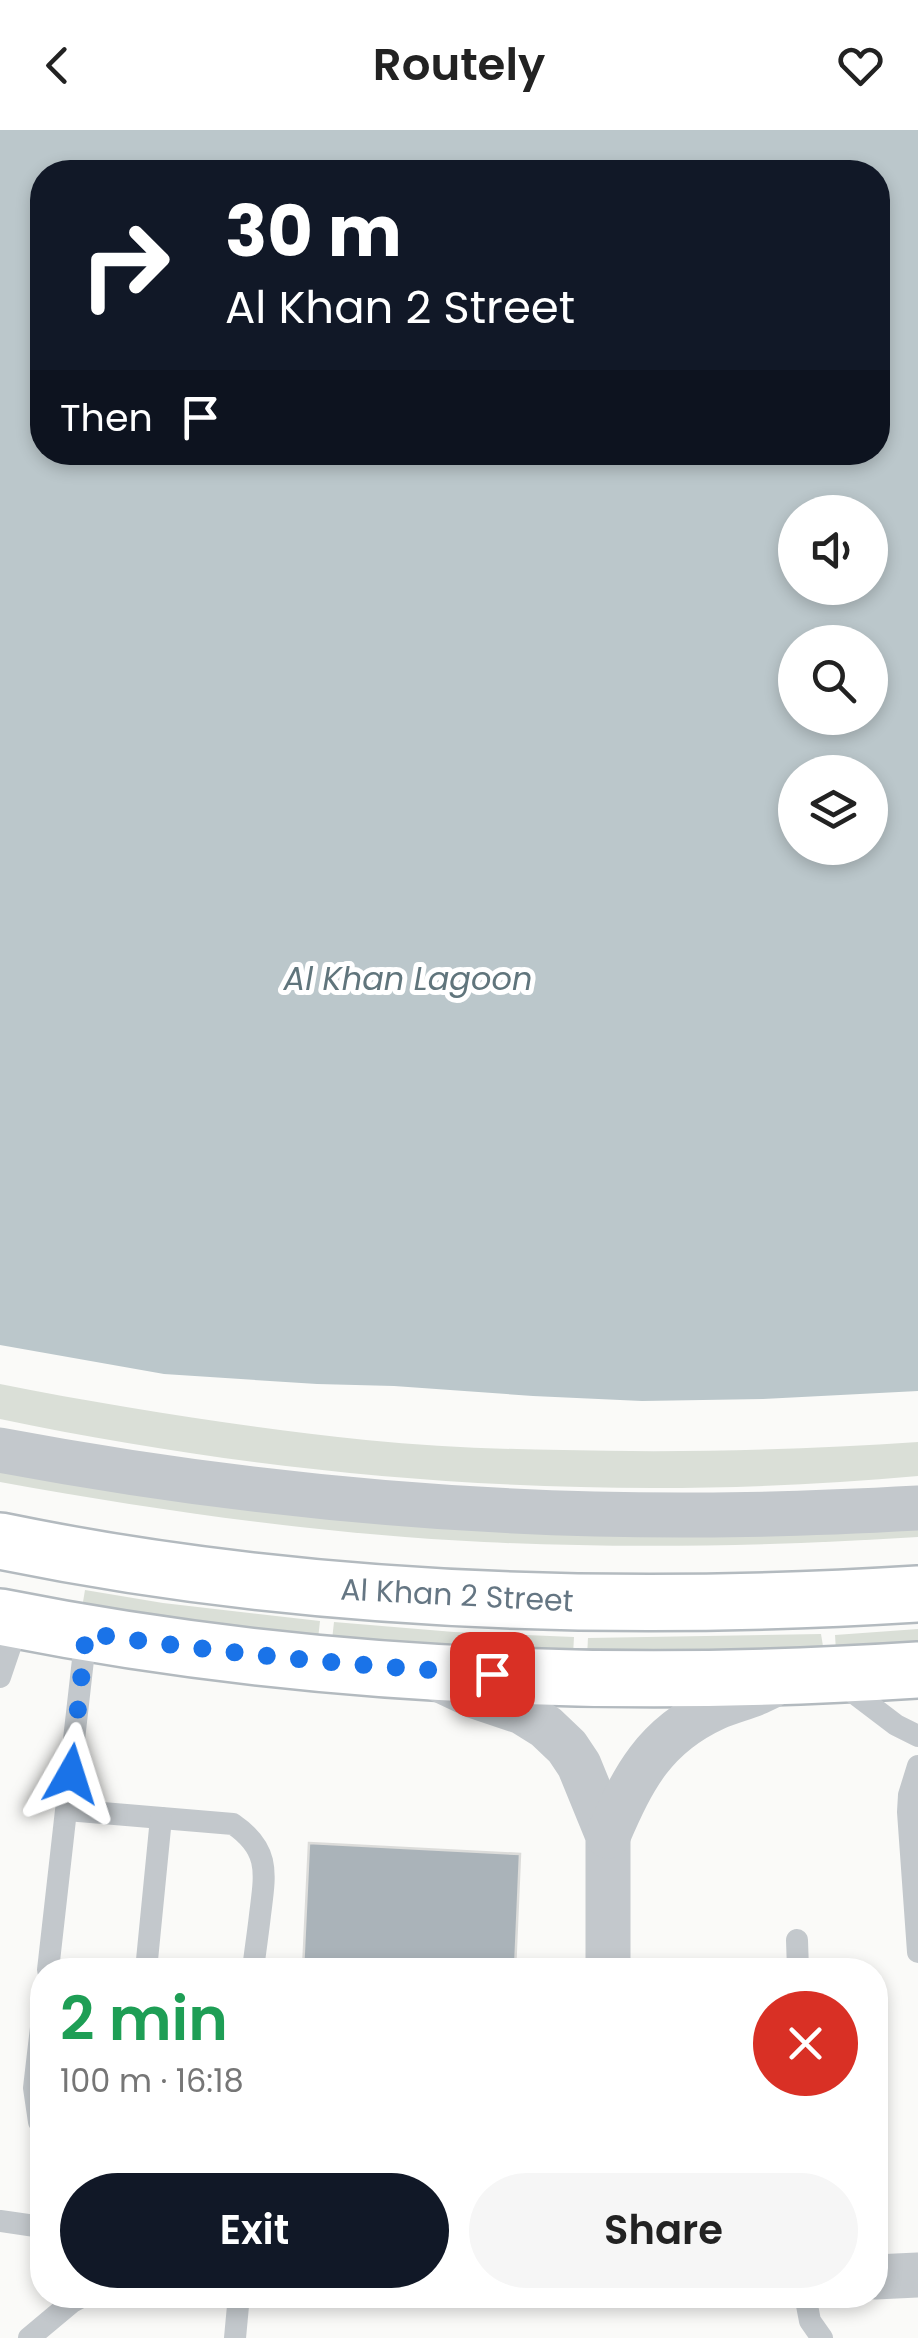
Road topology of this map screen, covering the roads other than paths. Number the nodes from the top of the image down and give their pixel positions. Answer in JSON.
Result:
{"nodes":[{"id":1,"x":0,"y":1450,"type":"edge"},
{"id":2,"x":918,"y":1508,"type":"edge"},
{"id":3,"x":0,"y":1541,"type":"edge"},
{"id":4,"x":918,"y":1594,"type":"edge"},
{"id":5,"x":10,"y":1619,"type":"edge"},
{"id":6,"x":86,"y":1633,"type":"junction"},
{"id":7,"x":420,"y":1670,"type":"junction"},
{"id":8,"x":918,"y":1670,"type":"edge"},
{"id":9,"x":805,"y":1676,"type":"junction"},
{"id":10,"x":0,"y":1678,"type":"edge"},
{"id":11,"x":918,"y":1736,"type":"edge"},
{"id":12,"x":918,"y":1766,"type":"edge"},
{"id":13,"x":67,"y":1810,"type":"junction"},
{"id":14,"x":161,"y":1818,"type":"junction"},
{"id":15,"x":608,"y":1836,"type":"junction"},
{"id":16,"x":797,"y":1940,"type":"dead end"},
{"id":17,"x":918,"y":1952,"type":"edge"},
{"id":18,"x":49,"y":1958,"type":"edge"},
{"id":19,"x":147,"y":1958,"type":"edge"},
{"id":20,"x":255,"y":1958,"type":"edge"},
{"id":21,"x":608,"y":1958,"type":"edge"},
{"id":22,"x":798,"y":1958,"type":"edge"},
{"id":23,"x":0,"y":2221,"type":"edge"},
{"id":24,"x":30,"y":2225,"type":"edge"},
{"id":25,"x":918,"y":2275,"type":"edge"},
{"id":26,"x":888,"y":2276,"type":"edge"},
{"id":27,"x":65,"y":2308,"type":"edge"},
{"id":28,"x":238,"y":2308,"type":"edge"},
{"id":29,"x":808,"y":2308,"type":"edge"},
{"id":30,"x":29,"y":2338,"type":"edge"},
{"id":31,"x":235,"y":2338,"type":"edge"},
{"id":32,"x":822,"y":2338,"type":"edge"}],
"edges":[{"from":1,"to":2,"type":"street"},
{"from":3,"to":4,"type":"main road","name":"Al Khan 2 Street"},
{"from":5,"to":6,"type":"main road"},
{"from":5,"to":10,"type":"lane"},
{"from":6,"to":7,"type":"main road"},
{"from":6,"to":13,"type":"lane"},
{"from":7,"to":9,"type":"main road"},
{"from":7,"to":15,"type":"street"},
{"from":8,"to":9,"type":"main road"},
{"from":9,"to":11,"type":"lane"},
{"from":9,"to":15,"type":"street"},
{"from":12,"to":17,"type":"lane"},
{"from":13,"to":14,"type":"lane"},
{"from":13,"to":18,"type":"lane"},
{"from":14,"to":19,"type":"lane"},
{"from":14,"to":20,"type":"lane"},
{"from":15,"to":21,"type":"street"},
{"from":16,"to":22,"type":"lane"},
{"from":23,"to":24,"type":"lane"},
{"from":25,"to":26,"type":"street"},
{"from":27,"to":30,"type":"lane"},
{"from":28,"to":31,"type":"lane"},
{"from":29,"to":32,"type":"lane"}]}
